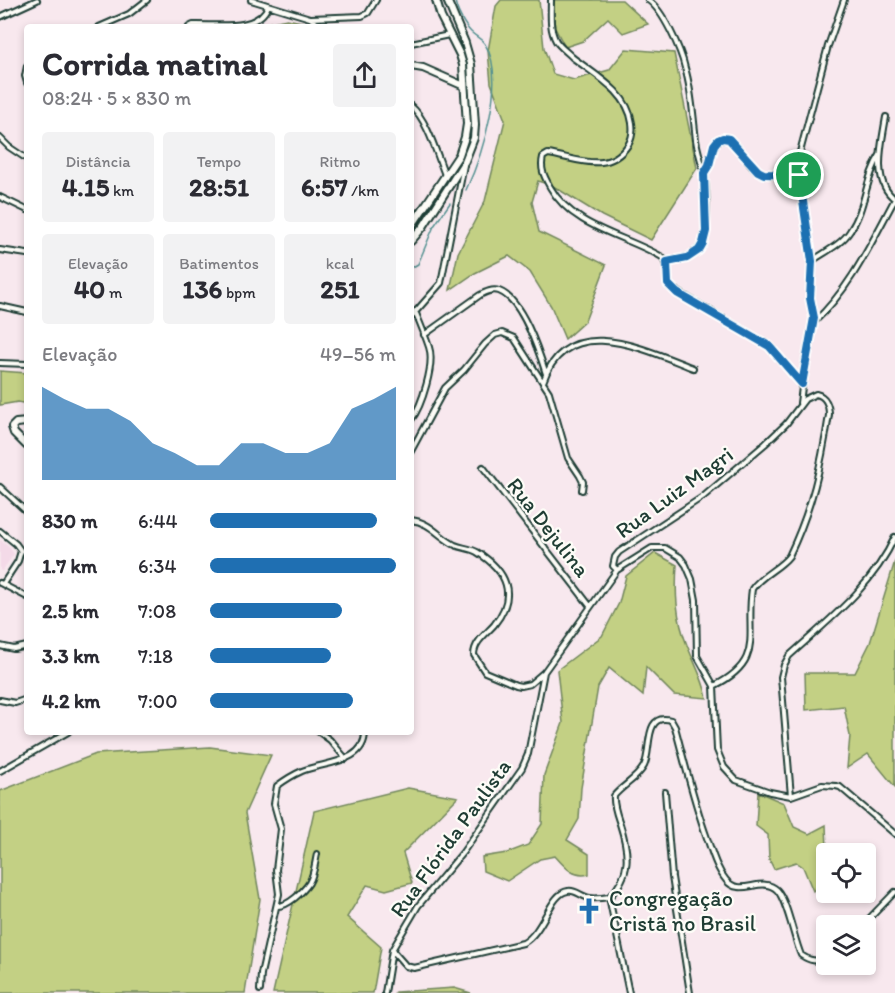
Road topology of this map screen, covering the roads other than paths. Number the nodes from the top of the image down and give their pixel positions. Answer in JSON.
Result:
{"nodes":[{"id":1,"x":37,"y":0,"type":"edge"},
{"id":2,"x":147,"y":0,"type":"edge"},
{"id":3,"x":251,"y":0,"type":"edge"},
{"id":4,"x":376,"y":0,"type":"edge"},
{"id":5,"x":436,"y":0,"type":"edge"},
{"id":6,"x":447,"y":0,"type":"edge"},
{"id":7,"x":551,"y":0,"type":"edge"},
{"id":8,"x":648,"y":0,"type":"edge"},
{"id":9,"x":844,"y":0,"type":"edge"},
{"id":10,"x":268,"y":6,"type":"junction"},
{"id":11,"x":0,"y":17,"type":"edge"},
{"id":12,"x":310,"y":18,"type":"junction"},
{"id":13,"x":106,"y":24,"type":"edge"},
{"id":14,"x":232,"y":24,"type":"edge"},
{"id":15,"x":317,"y":24,"type":"edge"},
{"id":16,"x":449,"y":35,"type":"junction"},
{"id":17,"x":414,"y":42,"type":"edge"},
{"id":18,"x":414,"y":66,"type":"edge"},
{"id":19,"x":464,"y":86,"type":"junction"},
{"id":20,"x":465,"y":104,"type":"junction"},
{"id":21,"x":414,"y":108,"type":"edge"},
{"id":22,"x":475,"y":110,"type":"junction"},
{"id":23,"x":886,"y":117,"type":"dead end"},
{"id":24,"x":0,"y":138,"type":"edge"},
{"id":25,"x":880,"y":155,"type":"junction"},
{"id":26,"x":24,"y":157,"type":"edge"},
{"id":27,"x":465,"y":161,"type":"junction"},
{"id":28,"x":704,"y":173,"type":"junction"},
{"id":29,"x":799,"y":175,"type":"junction"},
{"id":30,"x":445,"y":176,"type":"junction"},
{"id":31,"x":0,"y":197,"type":"edge"},
{"id":32,"x":895,"y":199,"type":"edge"},
{"id":33,"x":24,"y":209,"type":"edge"},
{"id":34,"x":414,"y":222,"type":"edge"},
{"id":35,"x":414,"y":238,"type":"edge"},
{"id":36,"x":0,"y":250,"type":"edge"},
{"id":37,"x":24,"y":254,"type":"edge"},
{"id":38,"x":812,"y":261,"type":"junction"},
{"id":39,"x":667,"y":262,"type":"junction"},
{"id":40,"x":0,"y":306,"type":"edge"},
{"id":41,"x":24,"y":311,"type":"edge"},
{"id":42,"x":415,"y":311,"type":"joint"},
{"id":43,"x":813,"y":323,"type":"junction"},
{"id":44,"x":424,"y":335,"type":"junction"},
{"id":45,"x":0,"y":363,"type":"edge"},
{"id":46,"x":24,"y":364,"type":"edge"},
{"id":47,"x":693,"y":368,"type":"dead end"},
{"id":48,"x":546,"y":374,"type":"junction"},
{"id":49,"x":543,"y":382,"type":"junction"},
{"id":50,"x":802,"y":384,"type":"junction"},
{"id":51,"x":800,"y":404,"type":"junction"},
{"id":52,"x":414,"y":415,"type":"edge"},
{"id":53,"x":24,"y":422,"type":"edge"},
{"id":54,"x":24,"y":443,"type":"edge"},
{"id":55,"x":414,"y":445,"type":"edge"},
{"id":56,"x":483,"y":467,"type":"dead end"},
{"id":57,"x":0,"y":487,"type":"edge"},
{"id":58,"x":582,"y":490,"type":"dead end"},
{"id":59,"x":24,"y":509,"type":"edge"},
{"id":60,"x":414,"y":521,"type":"edge"},
{"id":61,"x":0,"y":531,"type":"edge"},
{"id":62,"x":895,"y":537,"type":"edge"},
{"id":63,"x":617,"y":570,"type":"junction"},
{"id":64,"x":2,"y":583,"type":"edge"},
{"id":65,"x":24,"y":595,"type":"edge"},
{"id":66,"x":590,"y":606,"type":"junction"},
{"id":67,"x":0,"y":646,"type":"edge"},
{"id":68,"x":24,"y":647,"type":"edge"},
{"id":69,"x":544,"y":672,"type":"junction"},
{"id":70,"x":714,"y":686,"type":"junction"},
{"id":71,"x":0,"y":700,"type":"edge"},
{"id":72,"x":24,"y":700,"type":"edge"},
{"id":73,"x":63,"y":735,"type":"edge"},
{"id":74,"x":323,"y":735,"type":"edge"},
{"id":75,"x":365,"y":735,"type":"edge"},
{"id":76,"x":346,"y":759,"type":"junction"},
{"id":77,"x":0,"y":771,"type":"edge"},
{"id":78,"x":665,"y":792,"type":"dead end"},
{"id":79,"x":791,"y":796,"type":"junction"},
{"id":80,"x":895,"y":834,"type":"edge"},
{"id":81,"x":317,"y":854,"type":"dead end"},
{"id":82,"x":895,"y":892,"type":"edge"},
{"id":83,"x":609,"y":897,"type":"junction"},
{"id":84,"x":278,"y":906,"type":"junction"},
{"id":85,"x":873,"y":915,"type":"edge"},
{"id":86,"x":392,"y":950,"type":"junction"},
{"id":87,"x":816,"y":960,"type":"edge"},
{"id":88,"x":260,"y":990,"type":"dead end"},
{"id":89,"x":385,"y":993,"type":"edge"},
{"id":90,"x":629,"y":993,"type":"edge"},
{"id":91,"x":690,"y":993,"type":"edge"}],
"edges":[{"from":1,"to":11,"type":"street"},
{"from":2,"to":13,"type":"street"},
{"from":3,"to":10,"type":"street"},
{"from":4,"to":12,"type":"street"},
{"from":5,"to":16,"type":"street"},
{"from":6,"to":22,"type":"street"},
{"from":7,"to":39,"type":"street"},
{"from":8,"to":28,"type":"street"},
{"from":9,"to":29,"type":"street"},
{"from":10,"to":12,"type":"street"},
{"from":10,"to":14,"type":"street"},
{"from":12,"to":15,"type":"street"},
{"from":16,"to":17,"type":"street"},
{"from":16,"to":19,"type":"street"},
{"from":18,"to":19,"type":"street"},
{"from":19,"to":20,"type":"street"},
{"from":20,"to":22,"type":"street"},
{"from":20,"to":30,"type":"street"},
{"from":21,"to":30,"type":"street"},
{"from":22,"to":27,"type":"street"},
{"from":23,"to":25,"type":"street"},
{"from":24,"to":26,"type":"street"},
{"from":25,"to":32,"type":"street"},
{"from":25,"to":38,"type":"street"},
{"from":27,"to":35,"type":"street"},
{"from":27,"to":42,"type":"street"},
{"from":28,"to":29,"type":"street"},
{"from":28,"to":39,"type":"street"},
{"from":29,"to":38,"type":"street"},
{"from":30,"to":34,"type":"street"},
{"from":31,"to":33,"type":"street"},
{"from":32,"to":43,"type":"street"},
{"from":36,"to":37,"type":"street"},
{"from":38,"to":43,"type":"street"},
{"from":39,"to":50,"type":"street"},
{"from":40,"to":41,"type":"street"},
{"from":42,"to":44,"type":"street"},
{"from":43,"to":50,"type":"street"},
{"from":44,"to":48,"type":"street"},
{"from":44,"to":52,"type":"street"},
{"from":45,"to":46,"type":"street"},
{"from":47,"to":48,"type":"street"},
{"from":48,"to":49,"type":"street"},
{"from":49,"to":55,"type":"street"},
{"from":49,"to":58,"type":"street"},
{"from":50,"to":51,"type":"street"},
{"from":51,"to":63,"type":"street","name":"Rua Luiz Magri"},
{"from":51,"to":70,"type":"street"},
{"from":53,"to":54,"type":"street"},
{"from":56,"to":66,"type":"street","name":"Rua Dejulina"},
{"from":57,"to":59,"type":"street"},
{"from":60,"to":69,"type":"street"},
{"from":61,"to":64,"type":"street"},
{"from":62,"to":79,"type":"street"},
{"from":63,"to":66,"type":"street"},
{"from":63,"to":70,"type":"street"},
{"from":64,"to":65,"type":"street"},
{"from":66,"to":69,"type":"street"},
{"from":67,"to":68,"type":"street"},
{"from":69,"to":86,"type":"street","name":"Rua Flórida Paulista"},
{"from":70,"to":79,"type":"street"},
{"from":71,"to":72,"type":"street"},
{"from":73,"to":77,"type":"street"},
{"from":74,"to":76,"type":"street"},
{"from":75,"to":76,"type":"street"},
{"from":76,"to":84,"type":"street"},
{"from":78,"to":91,"type":"street"},
{"from":79,"to":80,"type":"street"},
{"from":81,"to":84,"type":"street"},
{"from":82,"to":85,"type":"street"},
{"from":83,"to":86,"type":"street","name":"Rua Flórida Paulista"},
{"from":83,"to":87,"type":"street"},
{"from":83,"to":90,"type":"street"},
{"from":84,"to":88,"type":"street"},
{"from":86,"to":89,"type":"street"}]}
